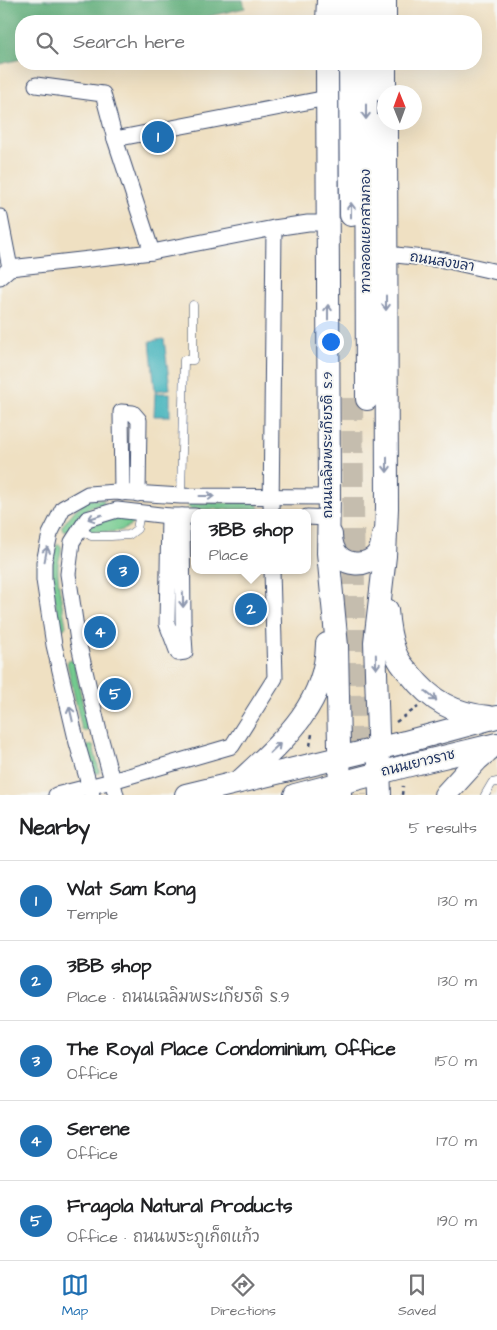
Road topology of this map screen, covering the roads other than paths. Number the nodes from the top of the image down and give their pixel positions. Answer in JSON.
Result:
{"nodes":[{"id":1,"x":328,"y":0,"type":"edge"},
{"id":2,"x":349,"y":0,"type":"edge"},
{"id":3,"x":366,"y":0,"type":"edge"},
{"id":4,"x":385,"y":0,"type":"edge"},
{"id":5,"x":328,"y":15,"type":"edge"},
{"id":6,"x":350,"y":15,"type":"edge"},
{"id":7,"x":366,"y":15,"type":"edge"},
{"id":8,"x":385,"y":15,"type":"edge"},
{"id":9,"x":327,"y":70,"type":"edge"},
{"id":10,"x":350,"y":70,"type":"edge"},
{"id":11,"x":366,"y":70,"type":"edge"},
{"id":12,"x":385,"y":70,"type":"edge"},
{"id":13,"x":36,"y":85,"type":"dead end"},
{"id":14,"x":386,"y":85,"type":"edge"},
{"id":15,"x":327,"y":98,"type":"junction"},
{"id":16,"x":386,"y":130,"type":"edge"},
{"id":17,"x":115,"y":139,"type":"junction"},
{"id":18,"x":0,"y":217,"type":"edge"},
{"id":19,"x":327,"y":223,"type":"junction"},
{"id":20,"x":274,"y":228,"type":"junction"},
{"id":21,"x":152,"y":252,"type":"junction"},
{"id":22,"x":386,"y":254,"type":"junction"},
{"id":23,"x":497,"y":272,"type":"edge"},
{"id":24,"x":5,"y":273,"type":"edge"},
{"id":25,"x":192,"y":305,"type":"dead end"},
{"id":26,"x":119,"y":492,"type":"junction"},
{"id":27,"x":138,"y":494,"type":"junction"},
{"id":28,"x":179,"y":496,"type":"junction"},
{"id":29,"x":271,"y":496,"type":"junction"},
{"id":30,"x":387,"y":508,"type":"junction"},
{"id":31,"x":271,"y":509,"type":"edge"},
{"id":32,"x":117,"y":510,"type":"junction"},
{"id":33,"x":321,"y":511,"type":"edge"},
{"id":34,"x":140,"y":513,"type":"junction"},
{"id":35,"x":180,"y":516,"type":"edge"},
{"id":36,"x":80,"y":529,"type":"junction"},
{"id":37,"x":50,"y":534,"type":"junction"},
{"id":38,"x":72,"y":542,"type":"junction"},
{"id":39,"x":328,"y":553,"type":"junction"},
{"id":40,"x":386,"y":556,"type":"junction"},
{"id":41,"x":272,"y":574,"type":"edge"},
{"id":42,"x":78,"y":641,"type":"junction"},
{"id":43,"x":54,"y":645,"type":"junction"},
{"id":44,"x":497,"y":717,"type":"edge"},
{"id":45,"x":100,"y":736,"type":"junction"},
{"id":46,"x":77,"y":743,"type":"junction"},
{"id":47,"x":496,"y":744,"type":"edge"},
{"id":48,"x":378,"y":749,"type":"junction"},
{"id":49,"x":339,"y":758,"type":"junction"},
{"id":50,"x":239,"y":782,"type":"junction"},
{"id":51,"x":497,"y":782,"type":"edge"},
{"id":52,"x":379,"y":784,"type":"edge"},
{"id":53,"x":114,"y":788,"type":"edge"},
{"id":54,"x":340,"y":789,"type":"edge"},
{"id":55,"x":91,"y":791,"type":"edge"},
{"id":56,"x":56,"y":795,"type":"edge"},
{"id":57,"x":186,"y":795,"type":"edge"},
{"id":58,"x":295,"y":795,"type":"edge"},
{"id":59,"x":445,"y":795,"type":"edge"},
{"id":60,"x":485,"y":795,"type":"edge"}],
"edges":[{"from":1,"to":5,"type":"main road"},
{"from":2,"to":6,"type":"main road"},
{"from":3,"to":7,"type":"main road"},
{"from":4,"to":8,"type":"main road"},
{"from":9,"to":15,"type":"main road","name":"ถนนเฉลิมพระเกียรติ ร.9"},
{"from":11,"to":10,"type":"main road","name":"ทางลอดแยกสามกอง","one_way":true},
{"from":12,"to":14,"type":"main road"},
{"from":13,"to":17,"type":"street"},
{"from":15,"to":17,"type":"street"},
{"from":15,"to":19,"type":"main road","name":"ถนนเฉลิมพระเกียรติ ร.9"},
{"from":16,"to":22,"type":"main road"},
{"from":17,"to":21,"type":"street"},
{"from":18,"to":24,"type":"street"},
{"from":19,"to":20,"type":"street"},
{"from":33,"to":19,"type":"main road","name":"ถนนเฉลิมพระเกียรติ ร.9","one_way":true},
{"from":20,"to":21,"type":"street"},
{"from":20,"to":29,"type":"street"},
{"from":21,"to":24,"type":"street"},
{"from":22,"to":23,"type":"street","name":"ถนนสงขลา"},
{"from":22,"to":30,"type":"main road","one_way":true},
{"from":25,"to":28,"type":"lane"},
{"from":26,"to":27,"type":"street"},
{"from":26,"to":27,"type":"street"},
{"from":26,"to":32,"type":"street"},
{"from":26,"to":37,"type":"street"},
{"from":27,"to":28,"type":"street"},
{"from":28,"to":29,"type":"street","one_way":true},
{"from":28,"to":35,"type":"street"},
{"from":29,"to":31,"type":"street"},
{"from":29,"to":33,"type":"street"},
{"from":30,"to":33,"type":"main road"},
{"from":30,"to":40,"type":"main road"},
{"from":32,"to":34,"type":"street"},
{"from":32,"to":36,"type":"street","one_way":true},
{"from":33,"to":39,"type":"main road","name":"ถนนเฉลิมพระเกียรติ ร.9"},
{"from":34,"to":35,"type":"street"},
{"from":34,"to":36,"type":"lane"},
{"from":35,"to":35,"type":"street","one_way":true},
{"from":36,"to":38,"type":"street"},
{"from":37,"to":38,"type":"street"},
{"from":43,"to":37,"type":"street","one_way":true},
{"from":38,"to":42,"type":"street"},
{"from":39,"to":49,"type":"main road","name":"ถนนเฉลิมพระเกียรติ ร.9"},
{"from":50,"to":39,"type":"main road","one_way":true},
{"from":40,"to":44,"type":"main road","one_way":true},
{"from":40,"to":48,"type":"main road","one_way":true},
{"from":41,"to":53,"type":"street"},
{"from":42,"to":43,"type":"street"},
{"from":42,"to":45,"type":"street"},
{"from":46,"to":43,"type":"street","one_way":true},
{"from":44,"to":48,"type":"main road","name":"ถนนเยาวราช"},
{"from":45,"to":46,"type":"street"},
{"from":45,"to":53,"type":"street"},
{"from":46,"to":55,"type":"street"},
{"from":47,"to":52,"type":"main road","name":"ถนนเยาวราช"},
{"from":47,"to":59,"type":"main road"},
{"from":48,"to":49,"type":"main road","name":"ถนนเยาวราช"},
{"from":48,"to":52,"type":"main road"},
{"from":49,"to":50,"type":"main road","name":"ถนนเยาวราช"},
{"from":49,"to":54,"type":"main road","name":"ถนนเฉลิมพระเกียรติ ร.9"},
{"from":50,"to":57,"type":"main road","name":"ถนนเยาวราช"},
{"from":51,"to":60,"type":"lane"},
{"from":52,"to":54,"type":"main road","name":"ถนนเยาวราช"},
{"from":53,"to":55,"type":"street"},
{"from":54,"to":58,"type":"main road","name":"ถนนเยาวราช"},
{"from":55,"to":56,"type":"street"}]}
